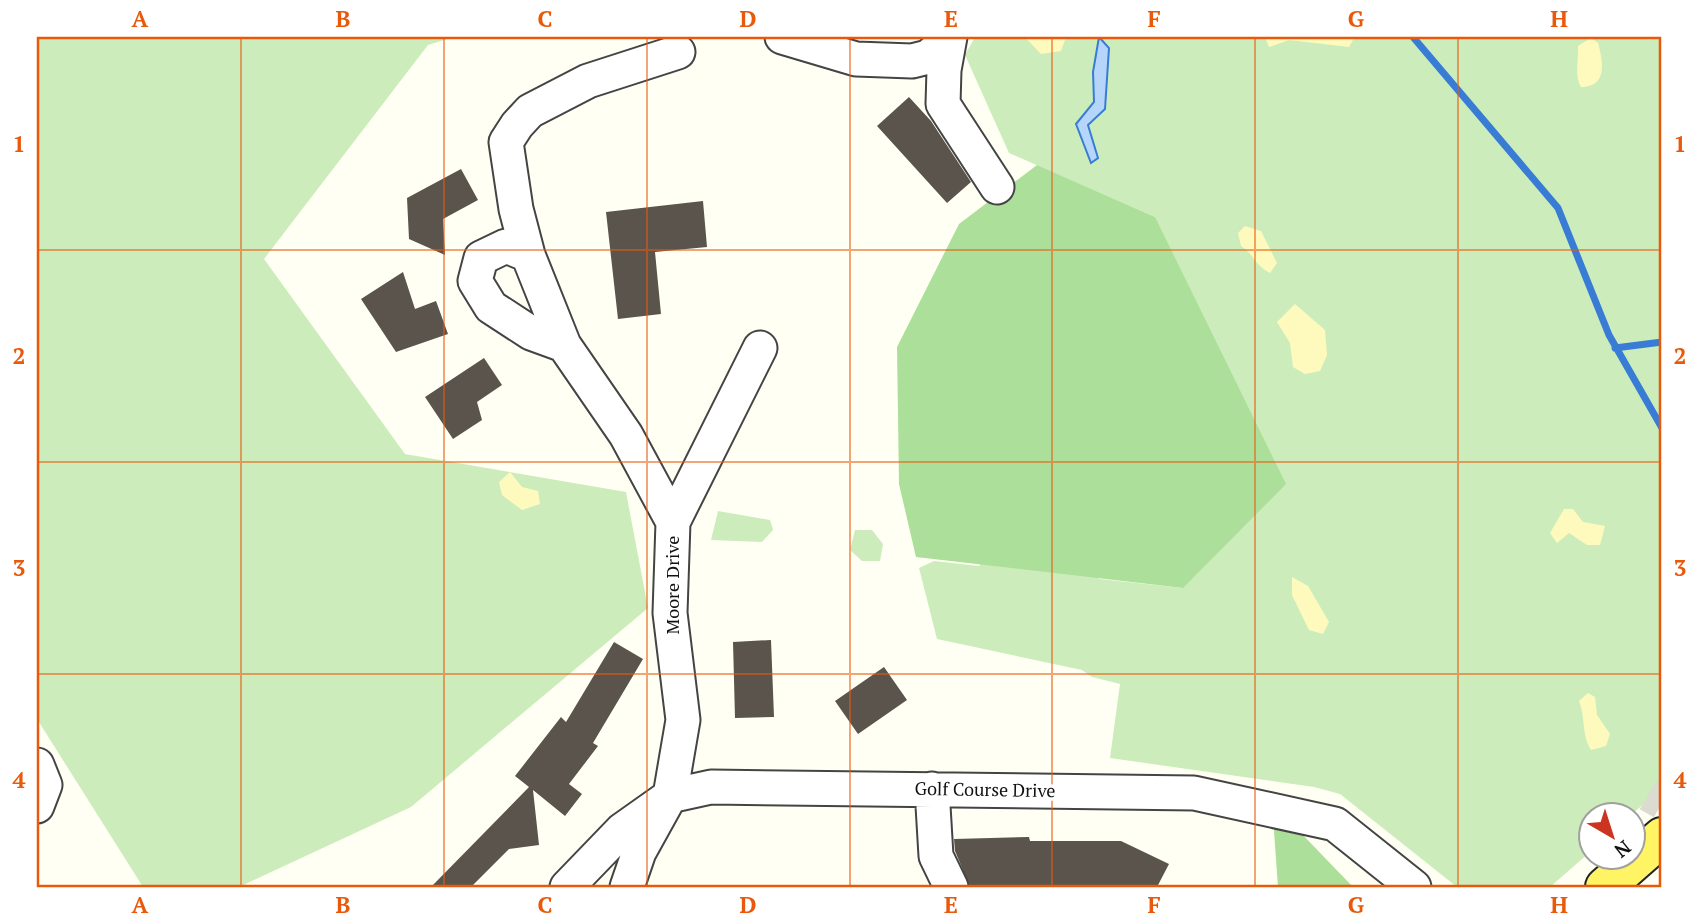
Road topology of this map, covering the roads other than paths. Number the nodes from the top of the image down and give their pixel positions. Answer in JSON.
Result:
{"nodes":[{"id":1,"x":782,"y":37,"type":"edge"},
{"id":2,"x":950,"y":38,"type":"edge"},
{"id":3,"x":678,"y":52,"type":"dead end"},
{"id":4,"x":997,"y":187,"type":"dead end"},
{"id":5,"x":528,"y":255,"type":"junction"},
{"id":6,"x":564,"y":345,"type":"junction"},
{"id":7,"x":760,"y":348,"type":"dead end"},
{"id":8,"x":673,"y":522,"type":"junction"},
{"id":9,"x":37,"y":765,"type":"edge"},
{"id":10,"x":932,"y":789,"type":"junction"},
{"id":11,"x":670,"y":796,"type":"junction"},
{"id":12,"x":37,"y":806,"type":"edge"},
{"id":13,"x":1662,"y":837,"type":"edge"},
{"id":14,"x":567,"y":887,"type":"edge"},
{"id":15,"x":627,"y":887,"type":"edge"},
{"id":16,"x":951,"y":887,"type":"edge"},
{"id":17,"x":1414,"y":887,"type":"edge"},
{"id":18,"x":1605,"y":887,"type":"edge"}],
"edges":[{"from":1,"to":2,"type":"street"},
{"from":2,"to":4,"type":"street"},
{"from":3,"to":5,"type":"street","name":"Moore Drive"},
{"from":5,"to":6,"type":"street","name":"Moore Drive"},
{"from":5,"to":6,"type":"street"},
{"from":6,"to":8,"type":"street","name":"Moore Drive"},
{"from":7,"to":8,"type":"street"},
{"from":8,"to":11,"type":"street","name":"Moore Drive"},
{"from":9,"to":12,"type":"street"},
{"from":10,"to":11,"type":"street","name":"Golf Course Drive"},
{"from":10,"to":16,"type":"street"},
{"from":10,"to":17,"type":"street","name":"Golf Course Drive"},
{"from":11,"to":14,"type":"street","name":"Golf Course Drive"},
{"from":11,"to":15,"type":"street","name":"Moore Drive"},
{"from":13,"to":18,"type":"main road"}]}
